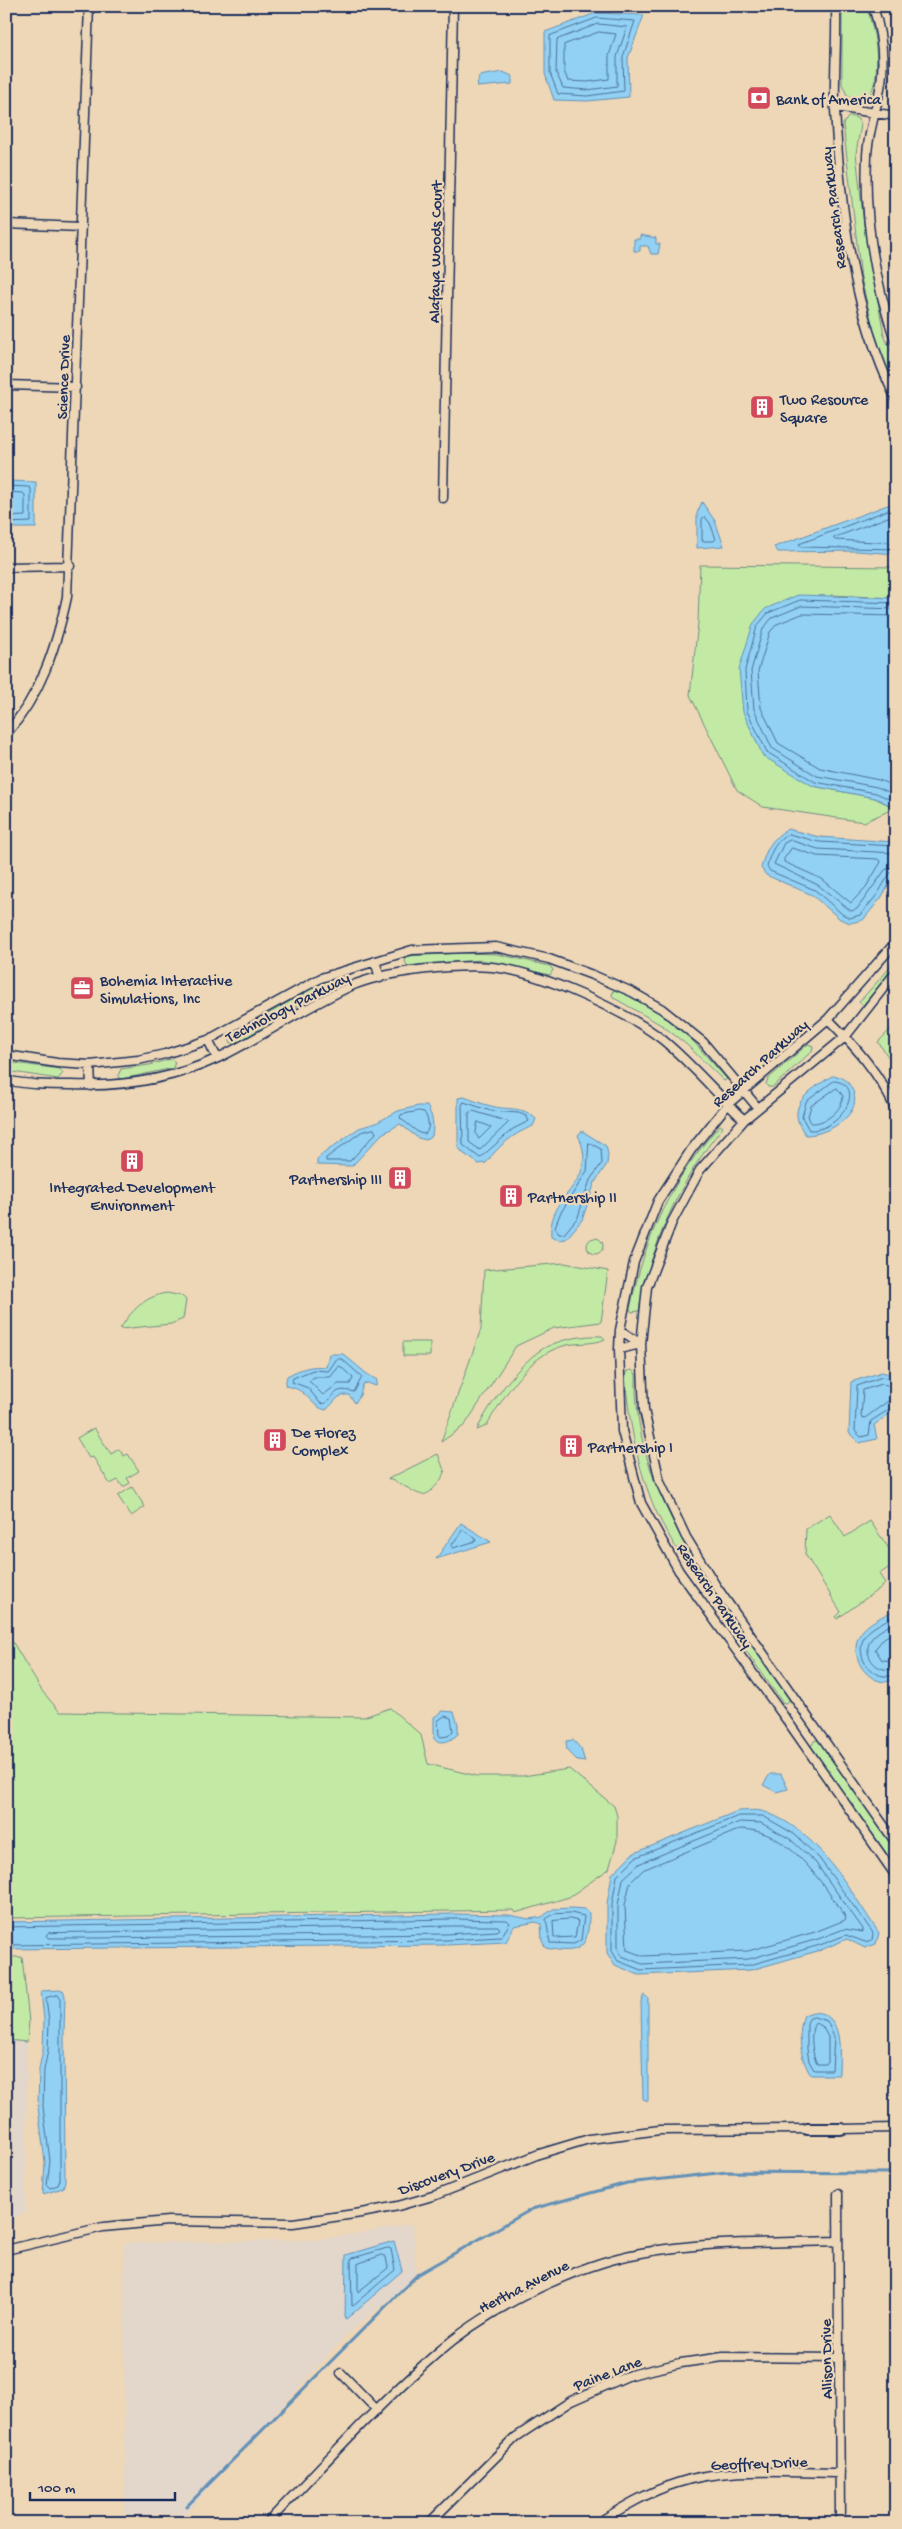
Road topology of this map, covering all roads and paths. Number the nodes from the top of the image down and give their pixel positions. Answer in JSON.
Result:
{"nodes":[{"id":1,"x":89,"y":6,"type":"edge"},
{"id":2,"x":453,"y":6,"type":"edge"},
{"id":3,"x":836,"y":6,"type":"edge"},
{"id":4,"x":873,"y":6,"type":"edge"},
{"id":5,"x":835,"y":107,"type":"junction"},
{"id":6,"x":875,"y":112,"type":"junction"},
{"id":7,"x":896,"y":116,"type":"edge"},
{"id":8,"x":6,"y":224,"type":"edge"},
{"id":9,"x":81,"y":227,"type":"junction"},
{"id":10,"x":896,"y":343,"type":"edge"},
{"id":11,"x":6,"y":385,"type":"edge"},
{"id":12,"x":76,"y":387,"type":"junction"},
{"id":13,"x":896,"y":399,"type":"edge"},
{"id":14,"x":443,"y":498,"type":"dead end"},
{"id":15,"x":70,"y":566,"type":"junction"},
{"id":16,"x":6,"y":567,"type":"edge"},
{"id":17,"x":6,"y":734,"type":"edge"},
{"id":18,"x":896,"y":942,"type":"edge"},
{"id":19,"x":375,"y":961,"type":"junction"},
{"id":20,"x":896,"y":972,"type":"edge"},
{"id":21,"x":380,"y":978,"type":"junction"},
{"id":22,"x":828,"y":1019,"type":"junction"},
{"id":23,"x":845,"y":1037,"type":"junction"},
{"id":24,"x":208,"y":1040,"type":"junction"},
{"id":25,"x":6,"y":1054,"type":"edge"},
{"id":26,"x":217,"y":1058,"type":"junction"},
{"id":27,"x":90,"y":1065,"type":"junction"},
{"id":28,"x":6,"y":1080,"type":"edge"},
{"id":29,"x":91,"y":1086,"type":"junction"},
{"id":30,"x":742,"y":1092,"type":"junction"},
{"id":31,"x":728,"y":1104,"type":"junction"},
{"id":32,"x":758,"y":1108,"type":"junction"},
{"id":33,"x":896,"y":1111,"type":"edge"},
{"id":34,"x":744,"y":1120,"type":"junction"},
{"id":35,"x":620,"y":1330,"type":"junction"},
{"id":36,"x":640,"y":1344,"type":"junction"},
{"id":37,"x":619,"y":1349,"type":"junction"},
{"id":38,"x":896,"y":1843,"type":"edge"},
{"id":39,"x":896,"y":1876,"type":"edge"},
{"id":40,"x":896,"y":2128,"type":"edge"},
{"id":41,"x":808,"y":2129,"type":"joint"},
{"id":42,"x":841,"y":2129,"type":"joint"},
{"id":43,"x":838,"y":2194,"type":"dead end"},
{"id":44,"x":837,"y":2241,"type":"junction"},
{"id":45,"x":6,"y":2250,"type":"edge"},
{"id":46,"x":839,"y":2358,"type":"junction"},
{"id":47,"x":341,"y":2373,"type":"dead end"},
{"id":48,"x":377,"y":2410,"type":"junction"},
{"id":49,"x":840,"y":2473,"type":"junction"},
{"id":50,"x":267,"y":2523,"type":"edge"},
{"id":51,"x":429,"y":2523,"type":"edge"},
{"id":52,"x":598,"y":2523,"type":"edge"},
{"id":53,"x":840,"y":2523,"type":"edge"}],
"edges":[{"from":1,"to":9,"type":"street","name":"Science Drive"},
{"from":2,"to":14,"type":"street","name":"Alafaya Woods Court"},
{"from":3,"to":5,"type":"street","name":"Research Parkway"},
{"from":4,"to":6,"type":"street"},
{"from":5,"to":6,"type":"street"},
{"from":5,"to":13,"type":"street","name":"Research Parkway"},
{"from":6,"to":7,"type":"street"},
{"from":6,"to":10,"type":"street"},
{"from":8,"to":9,"type":"street"},
{"from":9,"to":12,"type":"street","name":"Science Drive"},
{"from":11,"to":12,"type":"street"},
{"from":12,"to":15,"type":"street","name":"Science Drive"},
{"from":15,"to":16,"type":"street"},
{"from":15,"to":17,"type":"street","name":"Science Drive"},
{"from":18,"to":22,"type":"street","name":"Research Parkway"},
{"from":19,"to":21,"type":"street"},
{"from":19,"to":24,"type":"street","name":"Technology Parkway"},
{"from":19,"to":30,"type":"street","name":"Technology Parkway"},
{"from":20,"to":23,"type":"street","name":"Research Parkway"},
{"from":21,"to":26,"type":"street","name":"Technology Parkway"},
{"from":21,"to":31,"type":"street","name":"Technology Parkway"},
{"from":22,"to":23,"type":"street"},
{"from":22,"to":30,"type":"street","name":"Research Parkway"},
{"from":23,"to":32,"type":"street","name":"Research Parkway"},
{"from":23,"to":33,"type":"street"},
{"from":24,"to":26,"type":"street"},
{"from":24,"to":27,"type":"street","name":"Technology Parkway"},
{"from":25,"to":27,"type":"street","name":"Technology Parkway"},
{"from":26,"to":29,"type":"street","name":"Technology Parkway"},
{"from":27,"to":29,"type":"street"},
{"from":28,"to":29,"type":"street","name":"Technology Parkway"},
{"from":30,"to":31,"type":"street","name":"Research Parkway"},
{"from":30,"to":32,"type":"street","name":"Technology Parkway"},
{"from":31,"to":34,"type":"street","name":"Technology Parkway"},
{"from":31,"to":35,"type":"street","name":"Research Parkway"},
{"from":32,"to":34,"type":"street","name":"Research Parkway"},
{"from":34,"to":36,"type":"street","name":"Research Parkway"},
{"from":35,"to":36,"type":"street"},
{"from":35,"to":37,"type":"street","name":"Research Parkway"},
{"from":36,"to":37,"type":"street"},
{"from":36,"to":38,"type":"street","name":"Research Parkway"},
{"from":37,"to":39,"type":"street","name":"Research Parkway"},
{"from":40,"to":42,"type":"street","name":"Discovery Drive"},
{"from":41,"to":42,"type":"street","name":"Discovery Drive"},
{"from":41,"to":45,"type":"street","name":"Discovery Drive"},
{"from":43,"to":44,"type":"street","name":"Allison Drive"},
{"from":44,"to":46,"type":"street","name":"Allison Drive"},
{"from":44,"to":48,"type":"street","name":"Hertha Avenue"},
{"from":46,"to":49,"type":"street","name":"Allison Drive"},
{"from":46,"to":51,"type":"street","name":"Paine Lane"},
{"from":47,"to":48,"type":"street"},
{"from":48,"to":50,"type":"street","name":"Hertha Avenue"},
{"from":49,"to":52,"type":"street","name":"Geoffrey Drive"},
{"from":49,"to":53,"type":"street","name":"Allison Drive"}]}
